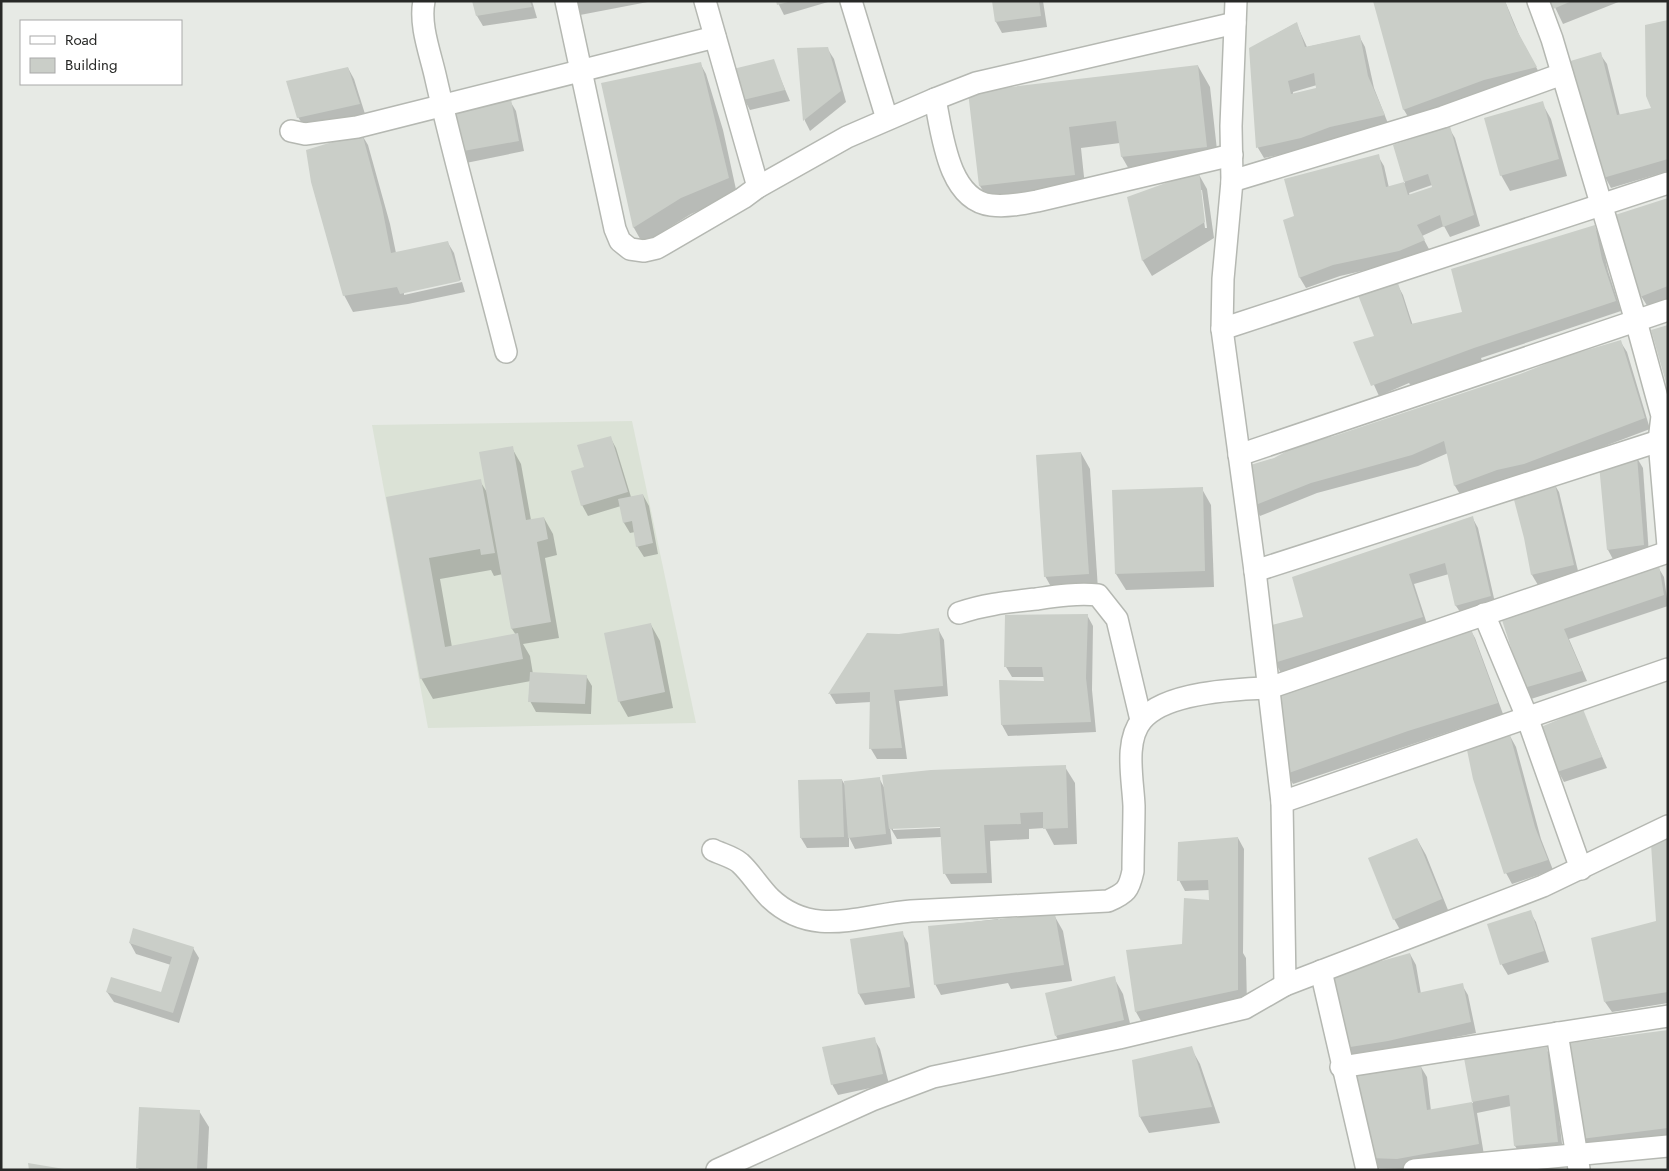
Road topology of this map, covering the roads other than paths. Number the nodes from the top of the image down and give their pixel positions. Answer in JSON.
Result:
{"nodes":[{"id":1,"x":424,"y":1,"type":"edge"},
{"id":2,"x":566,"y":1,"type":"edge"},
{"id":3,"x":705,"y":1,"type":"edge"},
{"id":4,"x":852,"y":1,"type":"edge"},
{"id":5,"x":1236,"y":1,"type":"edge"},
{"id":6,"x":1538,"y":1,"type":"edge"},
{"id":7,"x":1235,"y":22,"type":"junction"},
{"id":8,"x":715,"y":37,"type":"junction"},
{"id":9,"x":582,"y":72,"type":"junction"},
{"id":10,"x":1562,"y":74,"type":"junction"},
{"id":11,"x":935,"y":99,"type":"junction"},
{"id":12,"x":442,"y":106,"type":"junction"},
{"id":13,"x":887,"y":119,"type":"junction"},
{"id":14,"x":291,"y":131,"type":"dead end"},
{"id":15,"x":1232,"y":154,"type":"junction"},
{"id":16,"x":1232,"y":181,"type":"junction"},
{"id":17,"x":1668,"y":183,"type":"edge"},
{"id":18,"x":758,"y":187,"type":"junction"},
{"id":19,"x":1601,"y":205,"type":"junction"},
{"id":20,"x":1668,"y":310,"type":"edge"},
{"id":21,"x":1636,"y":321,"type":"junction"},
{"id":22,"x":1222,"y":329,"type":"junction"},
{"id":23,"x":506,"y":352,"type":"dead end"},
{"id":24,"x":1659,"y":441,"type":"junction"},
{"id":25,"x":1239,"y":455,"type":"junction"},
{"id":26,"x":1668,"y":546,"type":"edge"},
{"id":27,"x":1668,"y":552,"type":"edge"},
{"id":28,"x":1255,"y":571,"type":"junction"},
{"id":29,"x":959,"y":613,"type":"dead end"},
{"id":30,"x":1484,"y":614,"type":"junction"},
{"id":31,"x":1668,"y":669,"type":"edge"},
{"id":32,"x":1269,"y":688,"type":"junction"},
{"id":33,"x":1526,"y":718,"type":"junction"},
{"id":34,"x":1141,"y":720,"type":"junction"},
{"id":35,"x":1282,"y":802,"type":"junction"},
{"id":36,"x":1668,"y":826,"type":"edge"},
{"id":37,"x":713,"y":850,"type":"dead end"},
{"id":38,"x":1580,"y":869,"type":"junction"},
{"id":39,"x":1321,"y":972,"type":"junction"},
{"id":40,"x":1286,"y":985,"type":"junction"},
{"id":41,"x":1668,"y":1016,"type":"edge"},
{"id":42,"x":1557,"y":1033,"type":"junction"},
{"id":43,"x":1341,"y":1066,"type":"junction"},
{"id":44,"x":1668,"y":1146,"type":"edge"},
{"id":45,"x":1577,"y":1163,"type":"edge"},
{"id":46,"x":716,"y":1170,"type":"edge"},
{"id":47,"x":1367,"y":1170,"type":"edge"},
{"id":48,"x":1414,"y":1170,"type":"edge"}],
"edges":[{"from":1,"to":12,"type":"street"},
{"from":2,"to":9,"type":"street"},
{"from":3,"to":8,"type":"street"},
{"from":4,"to":13,"type":"street"},
{"from":5,"to":7,"type":"street"},
{"from":6,"to":10,"type":"street"},
{"from":7,"to":11,"type":"street"},
{"from":7,"to":15,"type":"street"},
{"from":8,"to":9,"type":"street"},
{"from":8,"to":18,"type":"street"},
{"from":9,"to":12,"type":"street"},
{"from":9,"to":18,"type":"street"},
{"from":10,"to":16,"type":"street"},
{"from":10,"to":19,"type":"street"},
{"from":11,"to":13,"type":"street"},
{"from":11,"to":15,"type":"street"},
{"from":12,"to":14,"type":"street"},
{"from":12,"to":23,"type":"street"},
{"from":13,"to":18,"type":"street"},
{"from":15,"to":16,"type":"street"},
{"from":16,"to":22,"type":"street"},
{"from":17,"to":19,"type":"street"},
{"from":19,"to":21,"type":"street"},
{"from":19,"to":22,"type":"street"},
{"from":20,"to":21,"type":"street"},
{"from":21,"to":24,"type":"street"},
{"from":21,"to":25,"type":"street"},
{"from":22,"to":25,"type":"street"},
{"from":24,"to":26,"type":"street"},
{"from":24,"to":28,"type":"street"},
{"from":25,"to":28,"type":"street"},
{"from":27,"to":30,"type":"street"},
{"from":28,"to":32,"type":"street"},
{"from":29,"to":34,"type":"street"},
{"from":30,"to":32,"type":"street"},
{"from":30,"to":33,"type":"street"},
{"from":31,"to":33,"type":"street"},
{"from":32,"to":34,"type":"street"},
{"from":32,"to":35,"type":"street"},
{"from":33,"to":35,"type":"street"},
{"from":33,"to":38,"type":"street"},
{"from":34,"to":37,"type":"street"},
{"from":35,"to":40,"type":"street"},
{"from":36,"to":38,"type":"street"},
{"from":38,"to":39,"type":"street"},
{"from":39,"to":40,"type":"street"},
{"from":39,"to":43,"type":"street"},
{"from":40,"to":46,"type":"street"},
{"from":41,"to":42,"type":"street"},
{"from":42,"to":43,"type":"street"},
{"from":42,"to":45,"type":"street"},
{"from":43,"to":47,"type":"street"},
{"from":44,"to":45,"type":"street"},
{"from":45,"to":48,"type":"street"}]}
